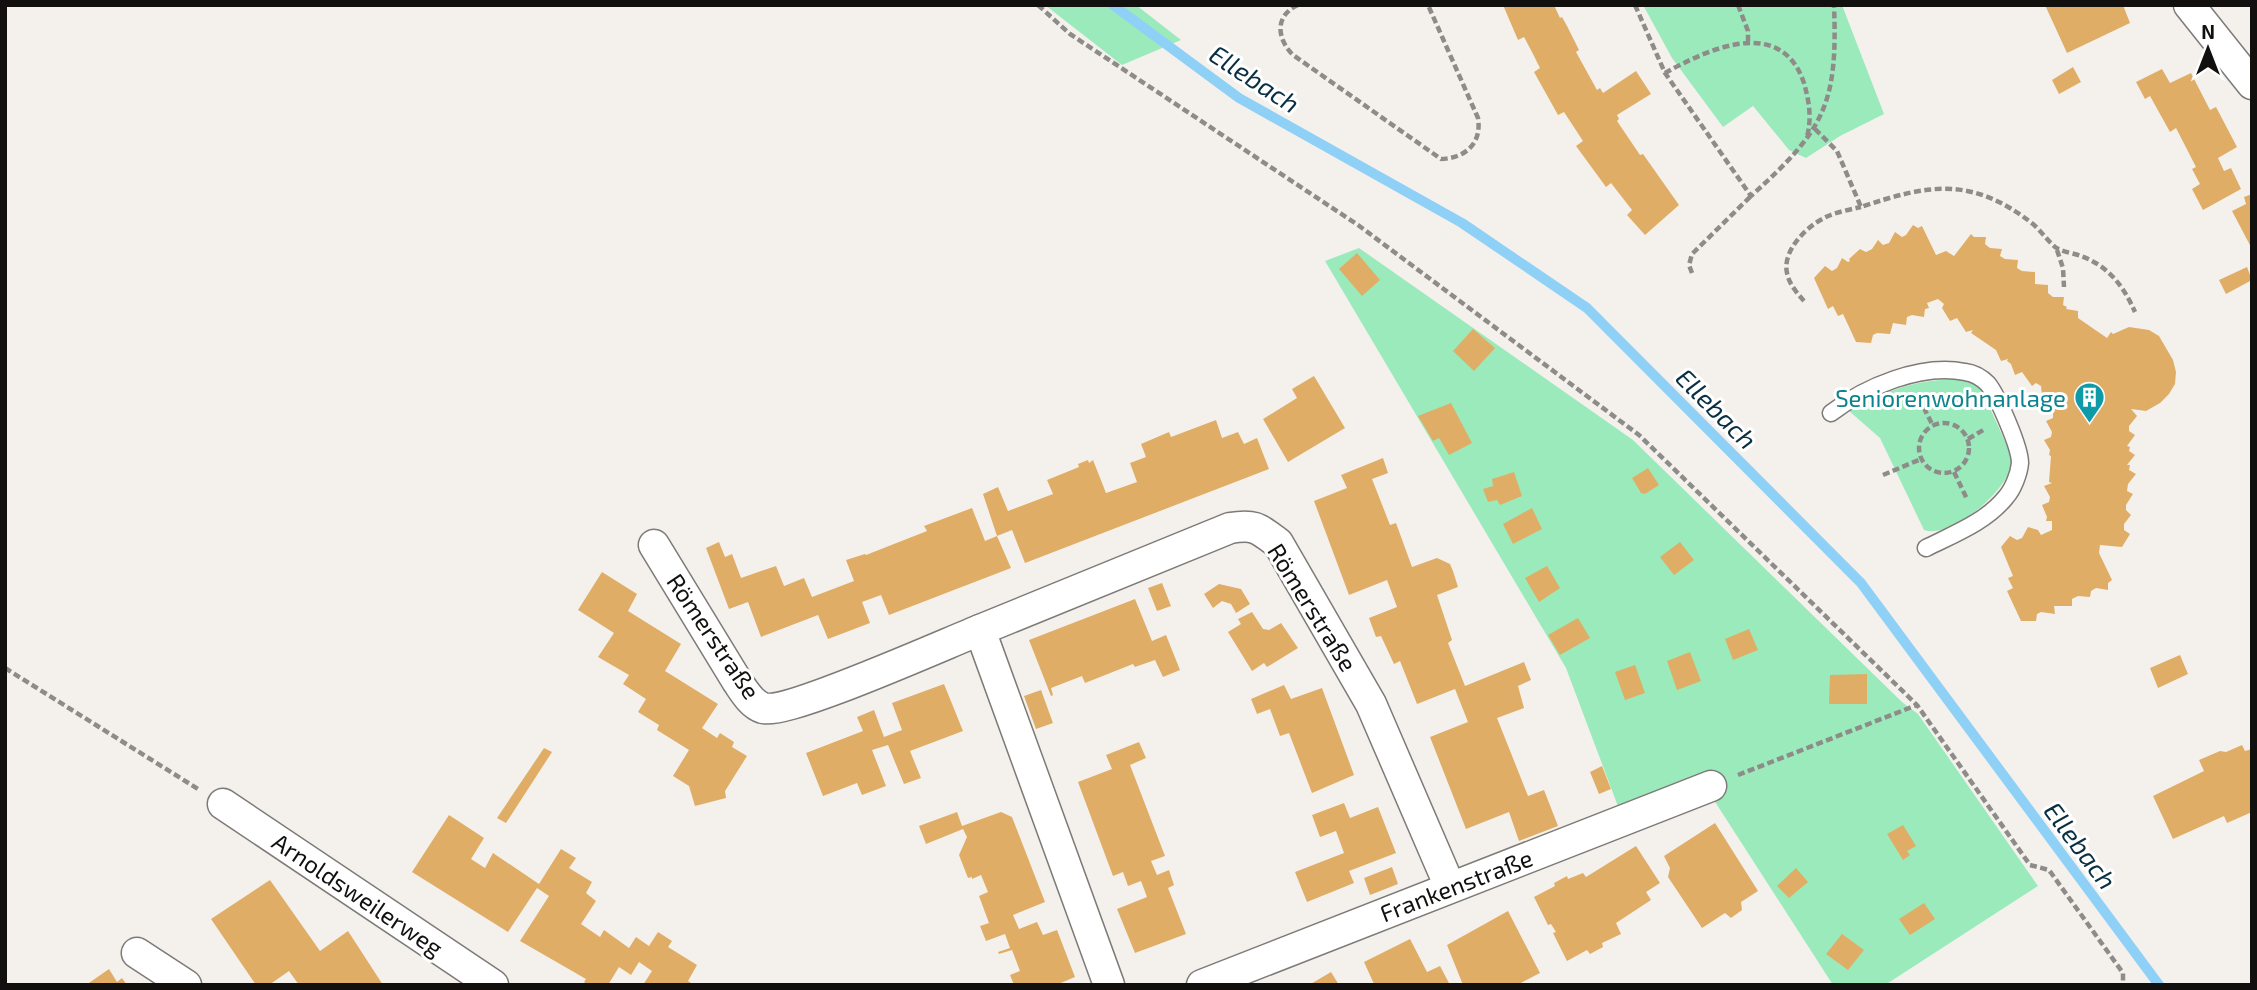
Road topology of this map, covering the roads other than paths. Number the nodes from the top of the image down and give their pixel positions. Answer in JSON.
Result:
{"nodes":[{"id":1,"x":2189,"y":5,"type":"edge"},
{"id":2,"x":2252,"y":84,"type":"edge"},
{"id":3,"x":1831,"y":413,"type":"dead end"},
{"id":4,"x":654,"y":545,"type":"dead end"},
{"id":5,"x":1926,"y":548,"type":"dead end"},
{"id":6,"x":980,"y":630,"type":"junction"},
{"id":7,"x":1711,"y":786,"type":"road end"},
{"id":8,"x":223,"y":804,"type":"road end"},
{"id":9,"x":1450,"y":887,"type":"junction"},
{"id":10,"x":137,"y":953,"type":"dead end"},
{"id":11,"x":186,"y":985,"type":"edge"},
{"id":12,"x":494,"y":985,"type":"edge"},
{"id":13,"x":1109,"y":985,"type":"edge"},
{"id":14,"x":1202,"y":985,"type":"edge"}],
"edges":[{"from":1,"to":2,"type":"street"},
{"from":3,"to":5,"type":"lane"},
{"from":4,"to":6,"type":"street","name":"Römerstraße"},
{"from":6,"to":9,"type":"street","name":"Römerstraße"},
{"from":6,"to":13,"type":"street"},
{"from":7,"to":9,"type":"street","name":"Frankenstraße"},
{"from":8,"to":12,"type":"street","name":"Arnoldsweilerweg"},
{"from":9,"to":14,"type":"street","name":"Frankenstraße"},
{"from":10,"to":11,"type":"street"}]}
